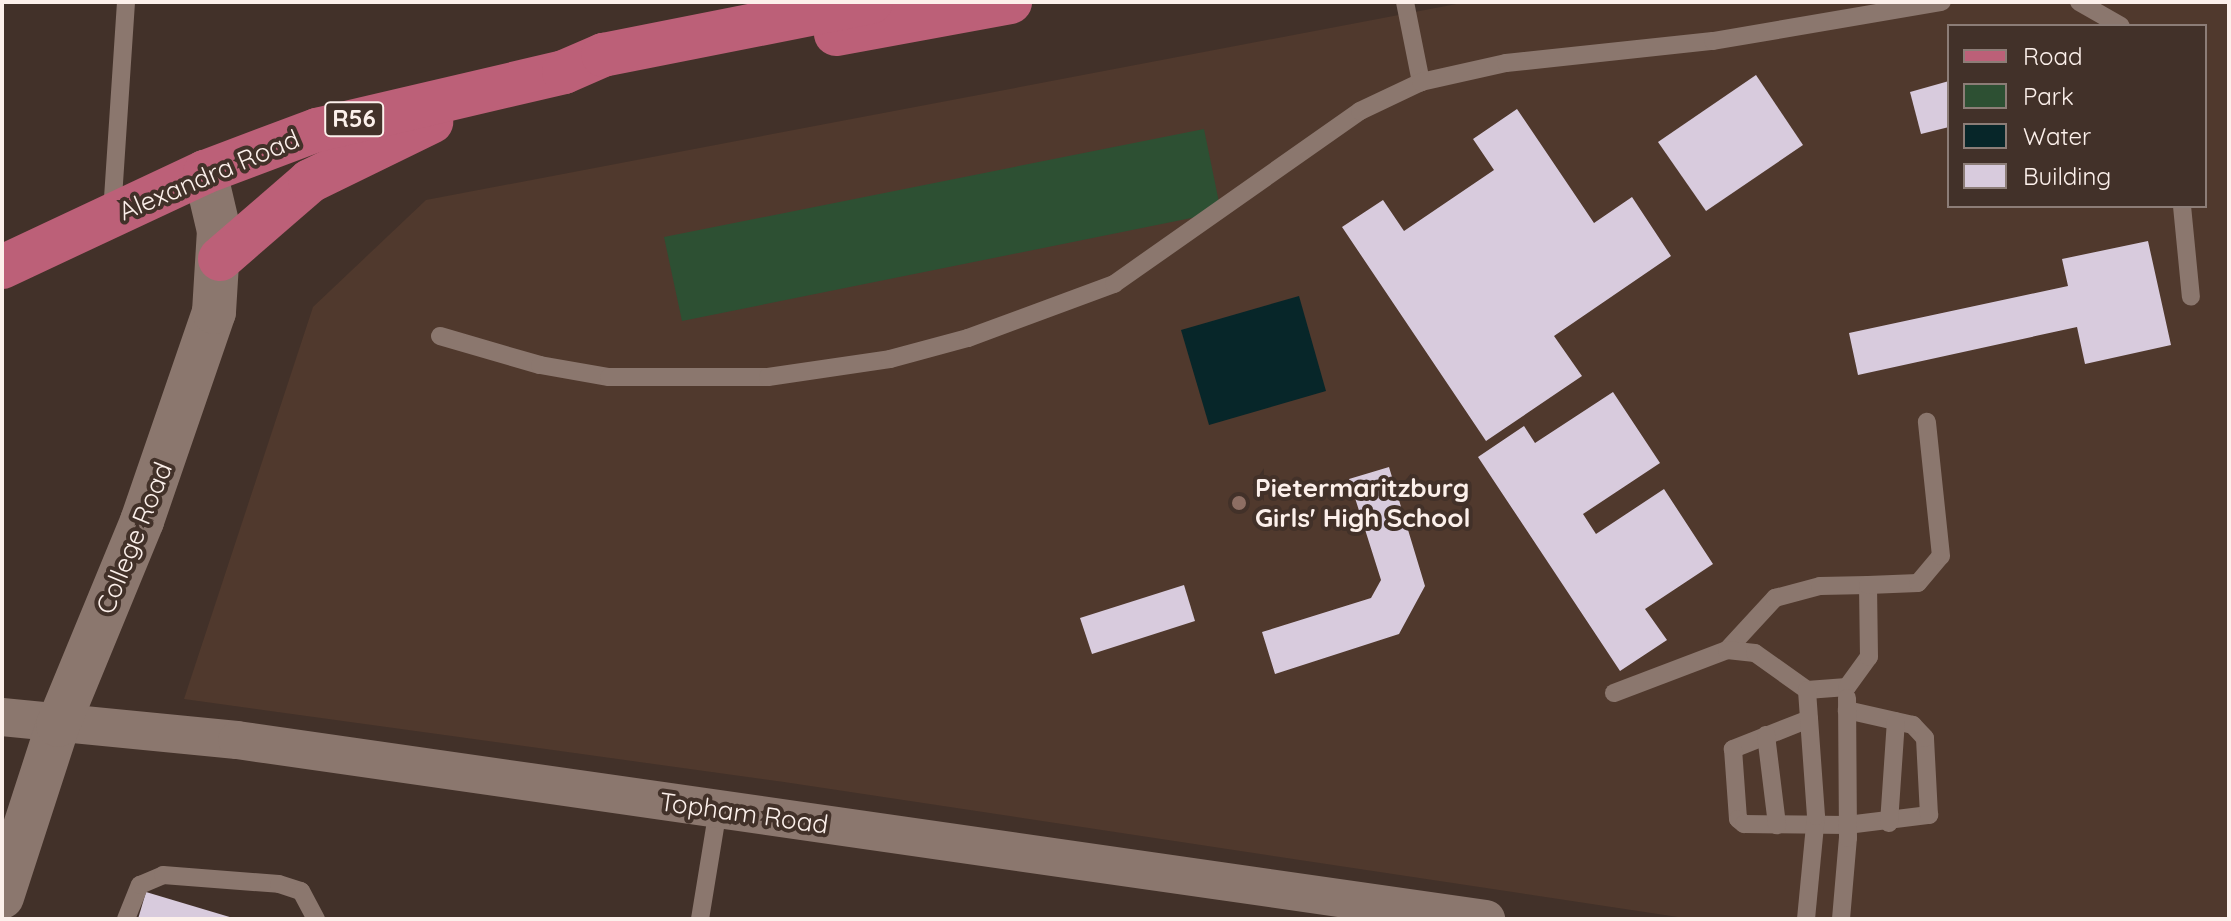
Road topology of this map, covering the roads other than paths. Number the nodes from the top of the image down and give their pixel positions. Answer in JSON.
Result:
{"nodes":[{"id":1,"x":126,"y":2,"type":"edge"},
{"id":2,"x":871,"y":2,"type":"edge"},
{"id":3,"x":1010,"y":2,"type":"edge"},
{"id":4,"x":1405,"y":2,"type":"edge"},
{"id":5,"x":1942,"y":2,"type":"edge"},
{"id":6,"x":2079,"y":2,"type":"edge"},
{"id":7,"x":772,"y":23,"type":"edge"},
{"id":8,"x":2118,"y":24,"type":"edge"},
{"id":9,"x":1421,"y":82,"type":"junction"},
{"id":10,"x":509,"y":85,"type":"junction"},
{"id":11,"x":205,"y":172,"type":"junction"},
{"id":12,"x":2182,"y":208,"type":"edge"},
{"id":13,"x":112,"y":216,"type":"junction"},
{"id":14,"x":220,"y":259,"type":"junction"},
{"id":15,"x":2,"y":267,"type":"edge"},
{"id":16,"x":2191,"y":297,"type":"dead end"},
{"id":17,"x":440,"y":336,"type":"dead end"},
{"id":18,"x":1927,"y":422,"type":"dead end"},
{"id":19,"x":1868,"y":585,"type":"junction"},
{"id":20,"x":1727,"y":650,"type":"junction"},
{"id":21,"x":1847,"y":687,"type":"junction"},
{"id":22,"x":1807,"y":690,"type":"junction"},
{"id":23,"x":1614,"y":693,"type":"dead end"},
{"id":24,"x":1847,"y":710,"type":"junction"},
{"id":25,"x":2,"y":717,"type":"edge"},
{"id":26,"x":1809,"y":719,"type":"junction"},
{"id":27,"x":1896,"y":721,"type":"junction"},
{"id":28,"x":58,"y":725,"type":"junction"},
{"id":29,"x":1766,"y":735,"type":"junction"},
{"id":30,"x":718,"y":809,"type":"junction"},
{"id":31,"x":1816,"y":822,"type":"junction"},
{"id":32,"x":1889,"y":823,"type":"junction"},
{"id":33,"x":1777,"y":825,"type":"junction"},
{"id":34,"x":1847,"y":825,"type":"junction"},
{"id":35,"x":2,"y":897,"type":"edge"},
{"id":36,"x":126,"y":919,"type":"edge"},
{"id":37,"x":316,"y":919,"type":"edge"},
{"id":38,"x":700,"y":919,"type":"edge"},
{"id":39,"x":1486,"y":919,"type":"edge"},
{"id":40,"x":1806,"y":919,"type":"edge"},
{"id":41,"x":1841,"y":919,"type":"edge"}],
"edges":[{"from":1,"to":13,"type":"lane"},
{"from":2,"to":7,"type":"main road","name":"Alexandra Road","number":"R56"},
{"from":3,"to":7,"type":"main road","name":"Alexandra Road","number":"R56"},
{"from":4,"to":9,"type":"lane"},
{"from":5,"to":9,"type":"lane"},
{"from":6,"to":8,"type":"lane"},
{"from":7,"to":10,"type":"main road","name":"Alexandra Road","number":"R56"},
{"from":9,"to":17,"type":"lane"},
{"from":10,"to":11,"type":"main road","name":"Alexandra Road","number":"R56"},
{"from":10,"to":14,"type":"main road"},
{"from":11,"to":13,"type":"main road","name":"Alexandra Road","number":"R56"},
{"from":11,"to":14,"type":"street","name":"College Road"},
{"from":12,"to":16,"type":"lane"},
{"from":13,"to":15,"type":"main road","name":"Alexandra Road","number":"R56"},
{"from":14,"to":28,"type":"street","name":"College Road"},
{"from":18,"to":19,"type":"lane"},
{"from":19,"to":20,"type":"lane"},
{"from":19,"to":21,"type":"lane"},
{"from":20,"to":22,"type":"lane"},
{"from":20,"to":23,"type":"lane"},
{"from":21,"to":22,"type":"lane"},
{"from":21,"to":24,"type":"lane"},
{"from":22,"to":26,"type":"lane"},
{"from":24,"to":27,"type":"lane"},
{"from":24,"to":34,"type":"lane"},
{"from":25,"to":28,"type":"street","name":"Topham Road"},
{"from":26,"to":29,"type":"lane"},
{"from":26,"to":31,"type":"lane"},
{"from":27,"to":32,"type":"lane"},
{"from":27,"to":32,"type":"lane"},
{"from":28,"to":30,"type":"street","name":"Topham Road"},
{"from":28,"to":35,"type":"street","name":"College Road"},
{"from":29,"to":33,"type":"lane"},
{"from":29,"to":33,"type":"lane"},
{"from":30,"to":38,"type":"lane"},
{"from":30,"to":39,"type":"street","name":"Topham Road"},
{"from":31,"to":33,"type":"lane"},
{"from":31,"to":34,"type":"lane"},
{"from":31,"to":40,"type":"lane"},
{"from":32,"to":34,"type":"lane"},
{"from":34,"to":41,"type":"lane"},
{"from":36,"to":37,"type":"lane"}]}
